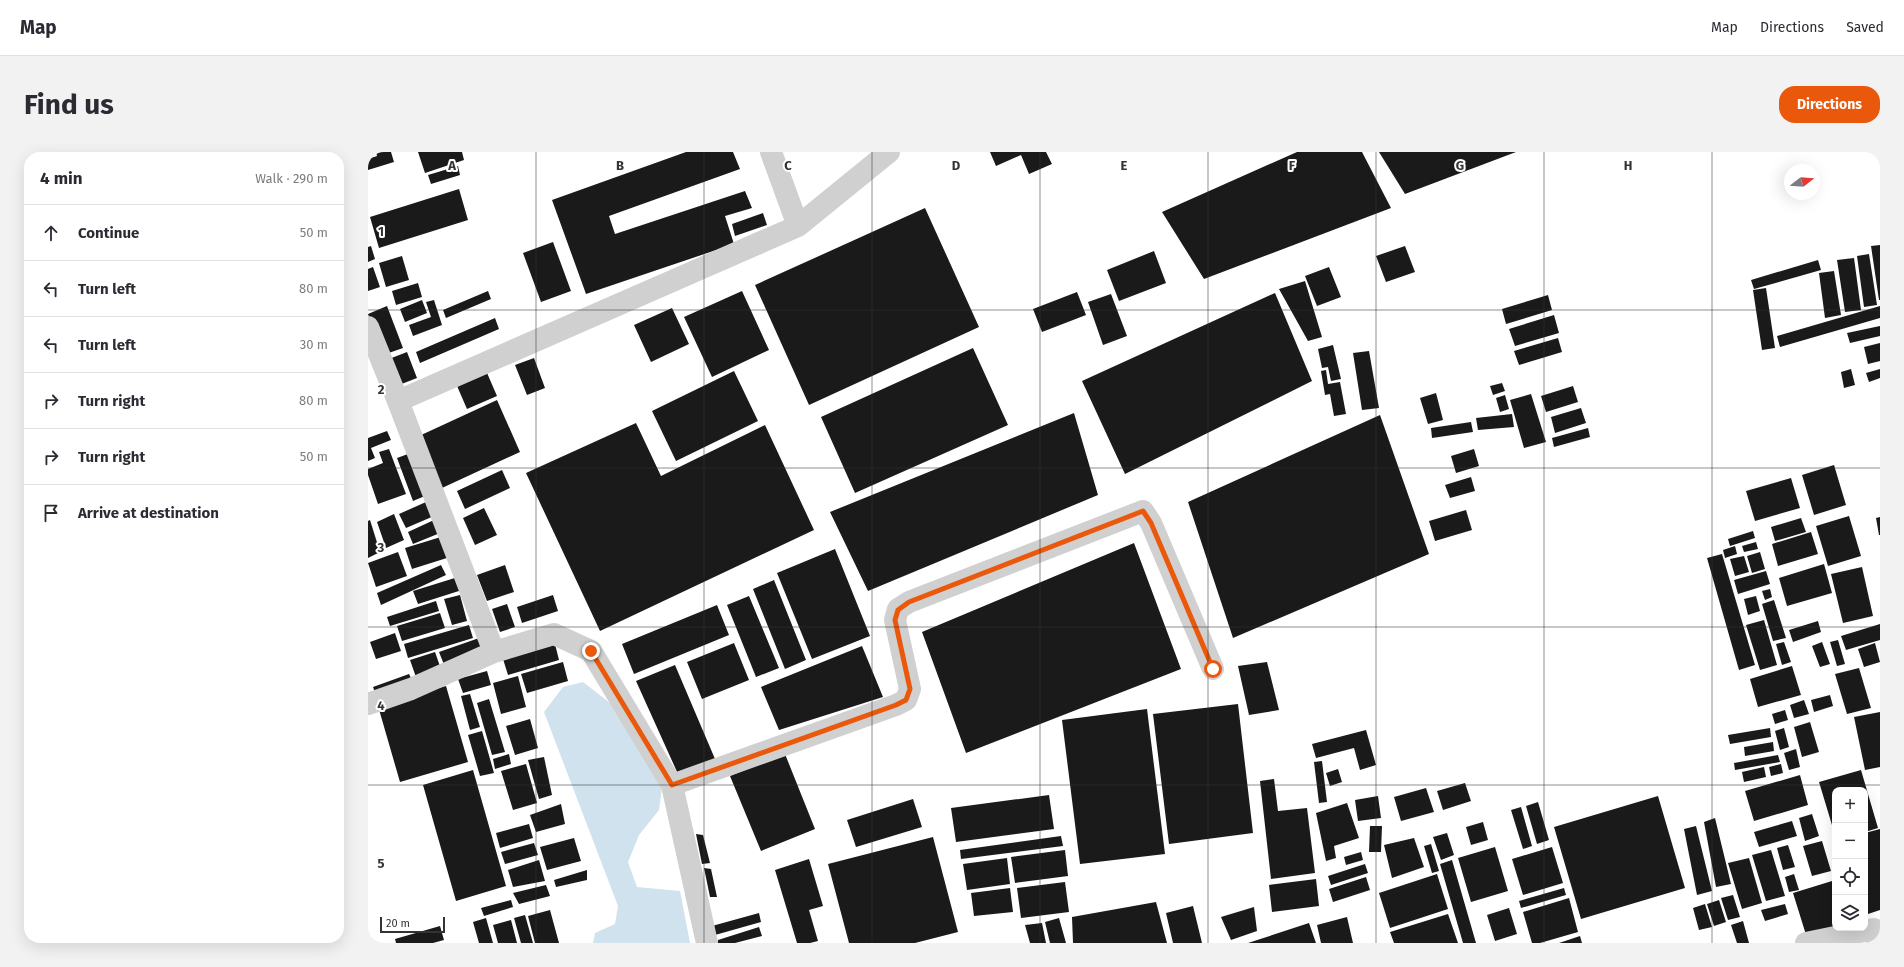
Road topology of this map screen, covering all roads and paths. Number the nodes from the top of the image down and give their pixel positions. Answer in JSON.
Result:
{"nodes":[{"id":1,"x":771,"y":152,"type":"edge"},
{"id":2,"x":889,"y":152,"type":"edge"},
{"id":3,"x":798,"y":226,"type":"junction"},
{"id":4,"x":368,"y":327,"type":"edge"},
{"id":5,"x":398,"y":401,"type":"junction"},
{"id":6,"x":494,"y":652,"type":"junction"},
{"id":7,"x":1213,"y":669,"type":"dead end"},
{"id":8,"x":368,"y":704,"type":"edge"},
{"id":9,"x":672,"y":785,"type":"junction"},
{"id":10,"x":1877,"y":933,"type":"edge"},
{"id":11,"x":707,"y":943,"type":"edge"},
{"id":12,"x":1806,"y":943,"type":"edge"}],
"edges":[{"from":1,"to":3,"type":"street"},
{"from":2,"to":3,"type":"street"},
{"from":3,"to":5,"type":"street"},
{"from":4,"to":5,"type":"street"},
{"from":5,"to":6,"type":"street"},
{"from":6,"to":8,"type":"street"},
{"from":6,"to":9,"type":"street"},
{"from":7,"to":9,"type":"street"},
{"from":9,"to":11,"type":"street"},
{"from":10,"to":12,"type":"street"}]}
